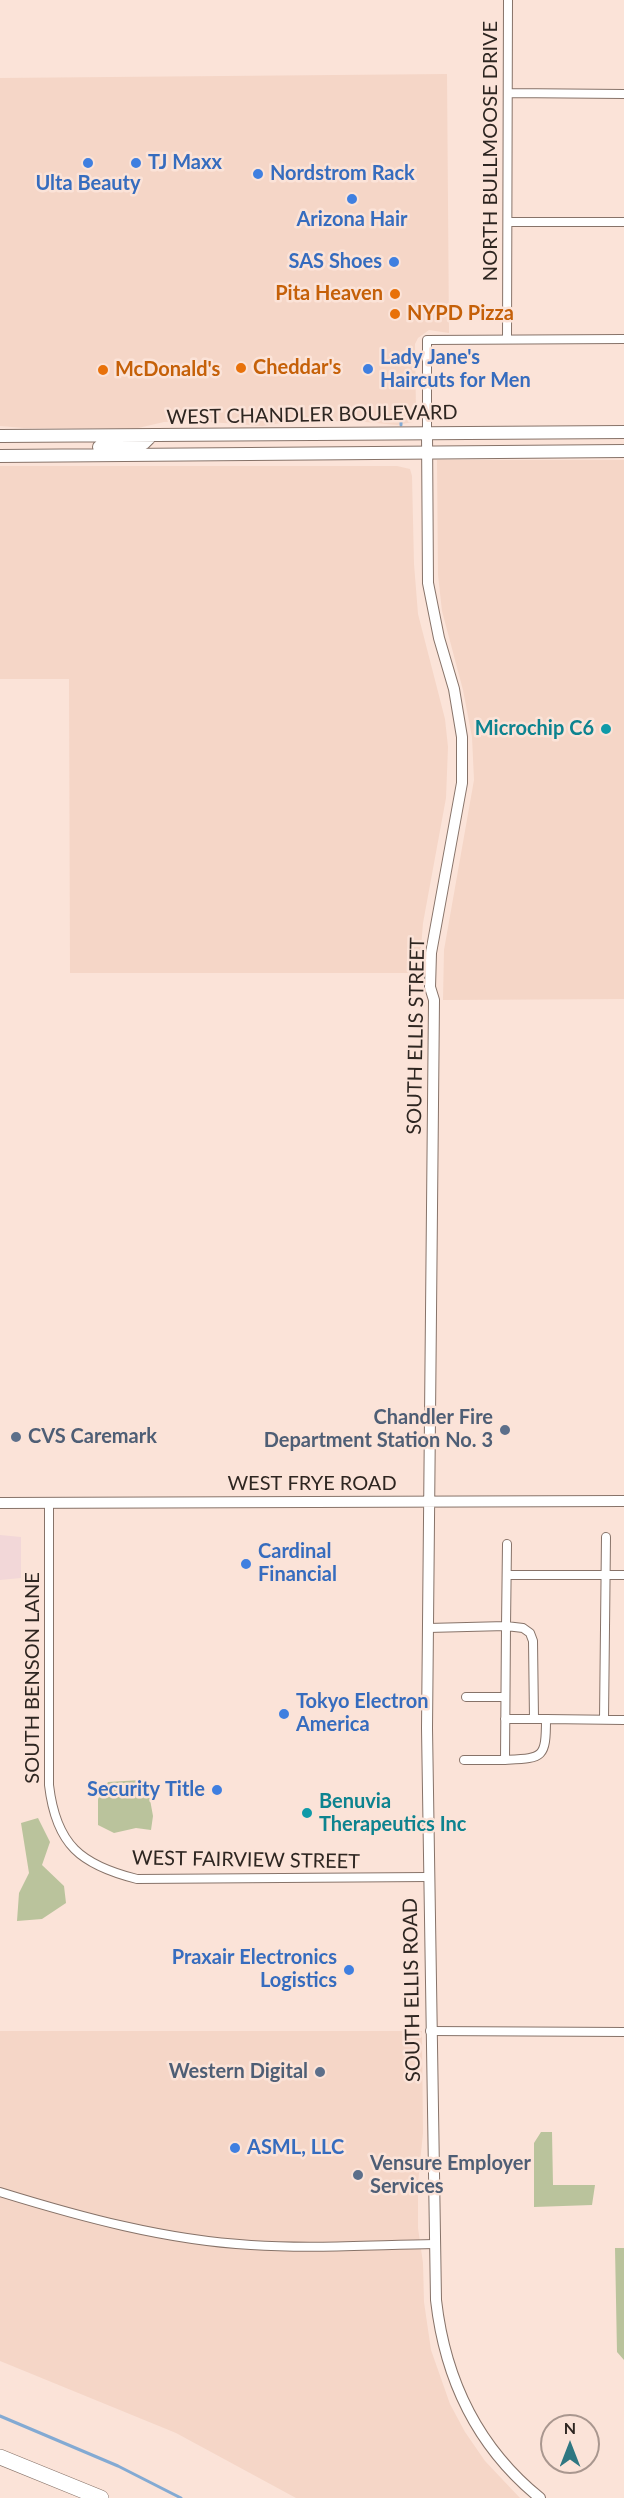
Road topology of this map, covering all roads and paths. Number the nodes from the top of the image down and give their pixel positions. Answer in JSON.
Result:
{"nodes":[{"id":1,"x":508,"y":0,"type":"edge"},
{"id":2,"x":508,"y":93,"type":"junction"},
{"id":3,"x":624,"y":94,"type":"edge"},
{"id":4,"x":508,"y":222,"type":"junction"},
{"id":5,"x":624,"y":222,"type":"edge"},
{"id":6,"x":507,"y":339,"type":"junction"},
{"id":7,"x":624,"y":339,"type":"edge"},
{"id":8,"x":624,"y":432,"type":"edge"},
{"id":9,"x":427,"y":433,"type":"junction"},
{"id":10,"x":0,"y":436,"type":"edge"},
{"id":11,"x":151,"y":436,"type":"junction"},
{"id":12,"x":624,"y":451,"type":"edge"},
{"id":13,"x":427,"y":452,"type":"junction"},
{"id":14,"x":81,"y":455,"type":"junction"},
{"id":15,"x":0,"y":456,"type":"edge"},
{"id":16,"x":624,"y":1501,"type":"edge"},
{"id":17,"x":429,"y":1502,"type":"junction"},
{"id":18,"x":0,"y":1503,"type":"edge"},
{"id":19,"x":49,"y":1503,"type":"junction"},
{"id":20,"x":606,"y":1537,"type":"dead end"},
{"id":21,"x":507,"y":1544,"type":"dead end"},
{"id":22,"x":507,"y":1575,"type":"junction"},
{"id":23,"x":604,"y":1575,"type":"junction"},
{"id":24,"x":624,"y":1575,"type":"edge"},
{"id":25,"x":506,"y":1626,"type":"junction"},
{"id":26,"x":428,"y":1628,"type":"junction"},
{"id":27,"x":466,"y":1697,"type":"dead end"},
{"id":28,"x":506,"y":1697,"type":"junction"},
{"id":29,"x":506,"y":1719,"type":"junction"},
{"id":30,"x":534,"y":1719,"type":"junction"},
{"id":31,"x":546,"y":1719,"type":"junction"},
{"id":32,"x":604,"y":1719,"type":"junction"},
{"id":33,"x":624,"y":1720,"type":"edge"},
{"id":34,"x":464,"y":1760,"type":"dead end"},
{"id":35,"x":506,"y":1760,"type":"junction"},
{"id":36,"x":72,"y":1848,"type":"joint"},
{"id":37,"x":428,"y":1877,"type":"junction"},
{"id":38,"x":430,"y":2031,"type":"junction"},
{"id":39,"x":624,"y":2031,"type":"edge"},
{"id":40,"x":0,"y":2192,"type":"edge"},
{"id":41,"x":434,"y":2244,"type":"junction"},
{"id":42,"x":0,"y":2457,"type":"edge"},
{"id":43,"x":101,"y":2498,"type":"edge"},
{"id":44,"x":540,"y":2498,"type":"edge"}],
"edges":[{"from":1,"to":2,"type":"street","name":"NORTH BULLMOOSE DRIVE"},
{"from":2,"to":3,"type":"street"},
{"from":2,"to":4,"type":"street","name":"NORTH BULLMOOSE DRIVE"},
{"from":4,"to":5,"type":"street"},
{"from":4,"to":6,"type":"street","name":"NORTH BULLMOOSE DRIVE"},
{"from":6,"to":7,"type":"street"},
{"from":6,"to":9,"type":"street"},
{"from":8,"to":9,"type":"main road","name":"WEST CHANDLER BOULEVARD"},
{"from":9,"to":11,"type":"main road","name":"WEST CHANDLER BOULEVARD"},
{"from":9,"to":13,"type":"street","name":"SOUTH ELLIS STREET"},
{"from":10,"to":11,"type":"main road","name":"WEST CHANDLER BOULEVARD"},
{"from":11,"to":14,"type":"main road"},
{"from":12,"to":13,"type":"main road","name":"WEST CHANDLER BOULEVARD"},
{"from":13,"to":14,"type":"main road","name":"WEST CHANDLER BOULEVARD"},
{"from":13,"to":17,"type":"street","name":"SOUTH ELLIS STREET"},
{"from":14,"to":15,"type":"main road","name":"WEST CHANDLER BOULEVARD"},
{"from":16,"to":17,"type":"street","name":"WEST FRYE ROAD"},
{"from":17,"to":19,"type":"street","name":"WEST FRYE ROAD"},
{"from":17,"to":26,"type":"street","name":"SOUTH ELLIS ROAD"},
{"from":18,"to":19,"type":"street","name":"WEST FRYE ROAD"},
{"from":19,"to":36,"type":"street","name":"SOUTH BENSON LANE"},
{"from":20,"to":23,"type":"street"},
{"from":21,"to":22,"type":"street"},
{"from":22,"to":23,"type":"street"},
{"from":22,"to":25,"type":"street"},
{"from":23,"to":24,"type":"street"},
{"from":23,"to":32,"type":"street"},
{"from":25,"to":26,"type":"street"},
{"from":25,"to":28,"type":"street"},
{"from":25,"to":30,"type":"street"},
{"from":26,"to":37,"type":"street","name":"SOUTH ELLIS ROAD"},
{"from":27,"to":28,"type":"street"},
{"from":28,"to":29,"type":"street"},
{"from":29,"to":30,"type":"street"},
{"from":29,"to":35,"type":"street"},
{"from":30,"to":31,"type":"street"},
{"from":31,"to":32,"type":"street"},
{"from":31,"to":35,"type":"street"},
{"from":32,"to":33,"type":"street"},
{"from":34,"to":35,"type":"street"},
{"from":36,"to":37,"type":"street","name":"WEST FAIRVIEW STREET"},
{"from":37,"to":38,"type":"street","name":"SOUTH ELLIS ROAD"},
{"from":38,"to":39,"type":"street"},
{"from":38,"to":41,"type":"street","name":"SOUTH ELLIS ROAD"},
{"from":40,"to":41,"type":"street"},
{"from":41,"to":44,"type":"street","name":"SOUTH ELLIS ROAD"},
{"from":42,"to":43,"type":"highway"}]}
